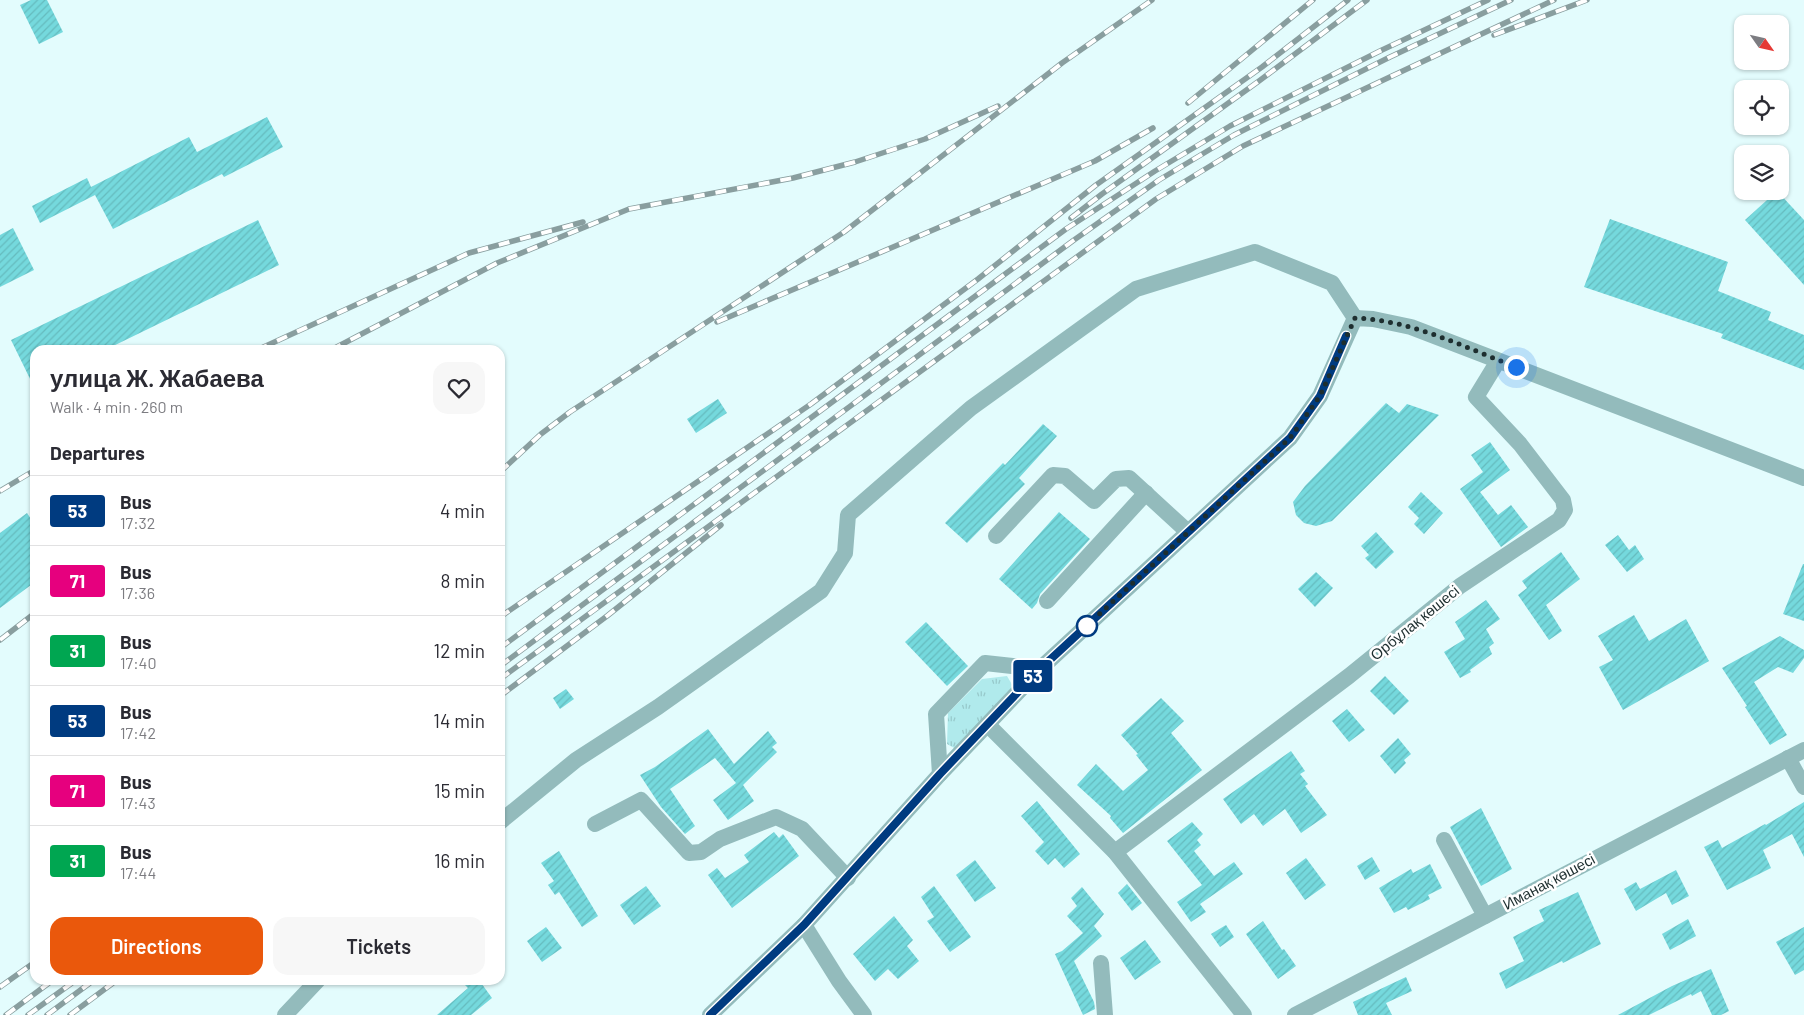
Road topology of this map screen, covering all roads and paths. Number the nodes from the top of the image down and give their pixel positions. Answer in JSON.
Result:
{"nodes":[{"id":1,"x":1355,"y":318,"type":"junction"},
{"id":2,"x":1498,"y":360,"type":"junction"},
{"id":3,"x":1804,"y":478,"type":"edge"},
{"id":4,"x":1146,"y":493,"type":"junction"},
{"id":5,"x":1188,"y":532,"type":"junction"},
{"id":6,"x":996,"y":536,"type":"dead end"},
{"id":7,"x":1046,"y":601,"type":"dead end"},
{"id":8,"x":1040,"y":669,"type":"junction"},
{"id":9,"x":988,"y":725,"type":"junction"},
{"id":10,"x":1804,"y":750,"type":"edge"},
{"id":11,"x":1788,"y":758,"type":"junction"},
{"id":12,"x":940,"y":774,"type":"junction"},
{"id":13,"x":1804,"y":787,"type":"edge"},
{"id":14,"x":505,"y":818,"type":"edge"},
{"id":15,"x":595,"y":824,"type":"dead end"},
{"id":16,"x":1444,"y":840,"type":"dead end"},
{"id":17,"x":1115,"y":852,"type":"junction"},
{"id":18,"x":848,"y":878,"type":"junction"},
{"id":19,"x":1485,"y":916,"type":"junction"},
{"id":20,"x":804,"y":925,"type":"junction"},
{"id":21,"x":1101,"y":964,"type":"dead end"},
{"id":22,"x":313,"y":985,"type":"edge"},
{"id":23,"x":285,"y":1015,"type":"edge"},
{"id":24,"x":710,"y":1015,"type":"edge"},
{"id":25,"x":864,"y":1015,"type":"edge"},
{"id":26,"x":1106,"y":1015,"type":"edge"},
{"id":27,"x":1244,"y":1015,"type":"edge"},
{"id":28,"x":1295,"y":1015,"type":"edge"}],
"edges":[{"from":1,"to":2,"type":"street"},
{"from":1,"to":5,"type":"street"},
{"from":1,"to":14,"type":"street"},
{"from":2,"to":3,"type":"street"},
{"from":2,"to":17,"type":"street","name":"Орбұлақ көшесі"},
{"from":4,"to":5,"type":"street"},
{"from":4,"to":6,"type":"street"},
{"from":4,"to":7,"type":"street"},
{"from":5,"to":8,"type":"street"},
{"from":8,"to":9,"type":"street"},
{"from":8,"to":12,"type":"street"},
{"from":9,"to":12,"type":"street"},
{"from":9,"to":17,"type":"street"},
{"from":10,"to":11,"type":"street","name":"Иманақ көшесі"},
{"from":11,"to":13,"type":"street"},
{"from":11,"to":19,"type":"street","name":"Иманақ көшесі"},
{"from":12,"to":18,"type":"street"},
{"from":15,"to":18,"type":"street"},
{"from":16,"to":19,"type":"street"},
{"from":17,"to":27,"type":"street"},
{"from":18,"to":20,"type":"street"},
{"from":19,"to":28,"type":"street","name":"Иманақ көшесі"},
{"from":20,"to":24,"type":"street"},
{"from":20,"to":25,"type":"street"},
{"from":21,"to":26,"type":"street"},
{"from":22,"to":23,"type":"street"}]}
